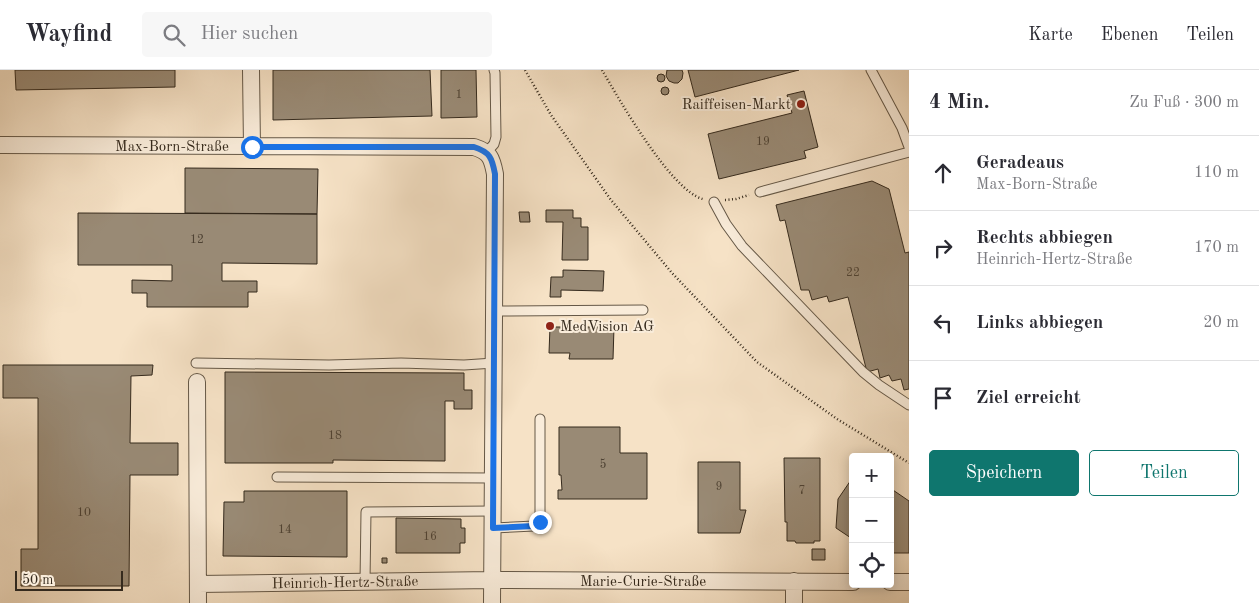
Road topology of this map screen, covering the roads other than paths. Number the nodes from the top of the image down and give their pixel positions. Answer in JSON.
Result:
{"nodes":[{"id":1,"x":251,"y":70,"type":"edge"},
{"id":2,"x":494,"y":70,"type":"edge"},
{"id":3,"x":872,"y":70,"type":"edge"},
{"id":4,"x":0,"y":145,"type":"edge"},
{"id":5,"x":252,"y":147,"type":"junction"},
{"id":6,"x":909,"y":147,"type":"edge"},
{"id":7,"x":909,"y":152,"type":"edge"},
{"id":8,"x":488,"y":155,"type":"junction"},
{"id":9,"x":760,"y":192,"type":"road end"},
{"id":10,"x":714,"y":202,"type":"road end"},
{"id":11,"x":643,"y":310,"type":"dead end"},
{"id":12,"x":494,"y":311,"type":"junction"},
{"id":13,"x":196,"y":363,"type":"dead end"},
{"id":14,"x":494,"y":363,"type":"junction"},
{"id":15,"x":197,"y":382,"type":"dead end"},
{"id":16,"x":909,"y":405,"type":"edge"},
{"id":17,"x":540,"y":419,"type":"dead end"},
{"id":18,"x":277,"y":477,"type":"dead end"},
{"id":19,"x":493,"y":478,"type":"junction"},
{"id":20,"x":493,"y":511,"type":"junction"},
{"id":21,"x":493,"y":528,"type":"junction"},
{"id":22,"x":492,"y":580,"type":"junction"},
{"id":23,"x":794,"y":581,"type":"junction"},
{"id":24,"x":365,"y":582,"type":"junction"},
{"id":25,"x":849,"y":582,"type":"edge"},
{"id":26,"x":894,"y":582,"type":"edge"},
{"id":27,"x":909,"y":582,"type":"edge"},
{"id":28,"x":198,"y":584,"type":"junction"},
{"id":29,"x":198,"y":603,"type":"edge"},
{"id":30,"x":492,"y":603,"type":"edge"},
{"id":31,"x":794,"y":603,"type":"edge"}],
"edges":[{"from":1,"to":5,"type":"street"},
{"from":2,"to":8,"type":"lane"},
{"from":3,"to":6,"type":"lane"},
{"from":4,"to":5,"type":"street","name":"Max-Born-Straße"},
{"from":5,"to":8,"type":"street","name":"Max-Born-Straße"},
{"from":7,"to":9,"type":"lane"},
{"from":8,"to":12,"type":"street"},
{"from":10,"to":16,"type":"lane"},
{"from":11,"to":12,"type":"lane"},
{"from":12,"to":14,"type":"street"},
{"from":13,"to":14,"type":"lane"},
{"from":14,"to":19,"type":"street"},
{"from":15,"to":28,"type":"street"},
{"from":17,"to":21,"type":"lane"},
{"from":18,"to":19,"type":"lane"},
{"from":19,"to":20,"type":"street"},
{"from":20,"to":21,"type":"street"},
{"from":20,"to":24,"type":"lane"},
{"from":21,"to":22,"type":"street"},
{"from":22,"to":23,"type":"street","name":"Marie-Curie-Straße"},
{"from":22,"to":24,"type":"street","name":"Heinrich-Hertz-Straße"},
{"from":22,"to":30,"type":"street"},
{"from":23,"to":25,"type":"street","name":"Marie-Curie-Straße"},
{"from":23,"to":31,"type":"street"},
{"from":24,"to":28,"type":"street","name":"Heinrich-Hertz-Straße"},
{"from":26,"to":27,"type":"street"},
{"from":28,"to":29,"type":"street"}]}
